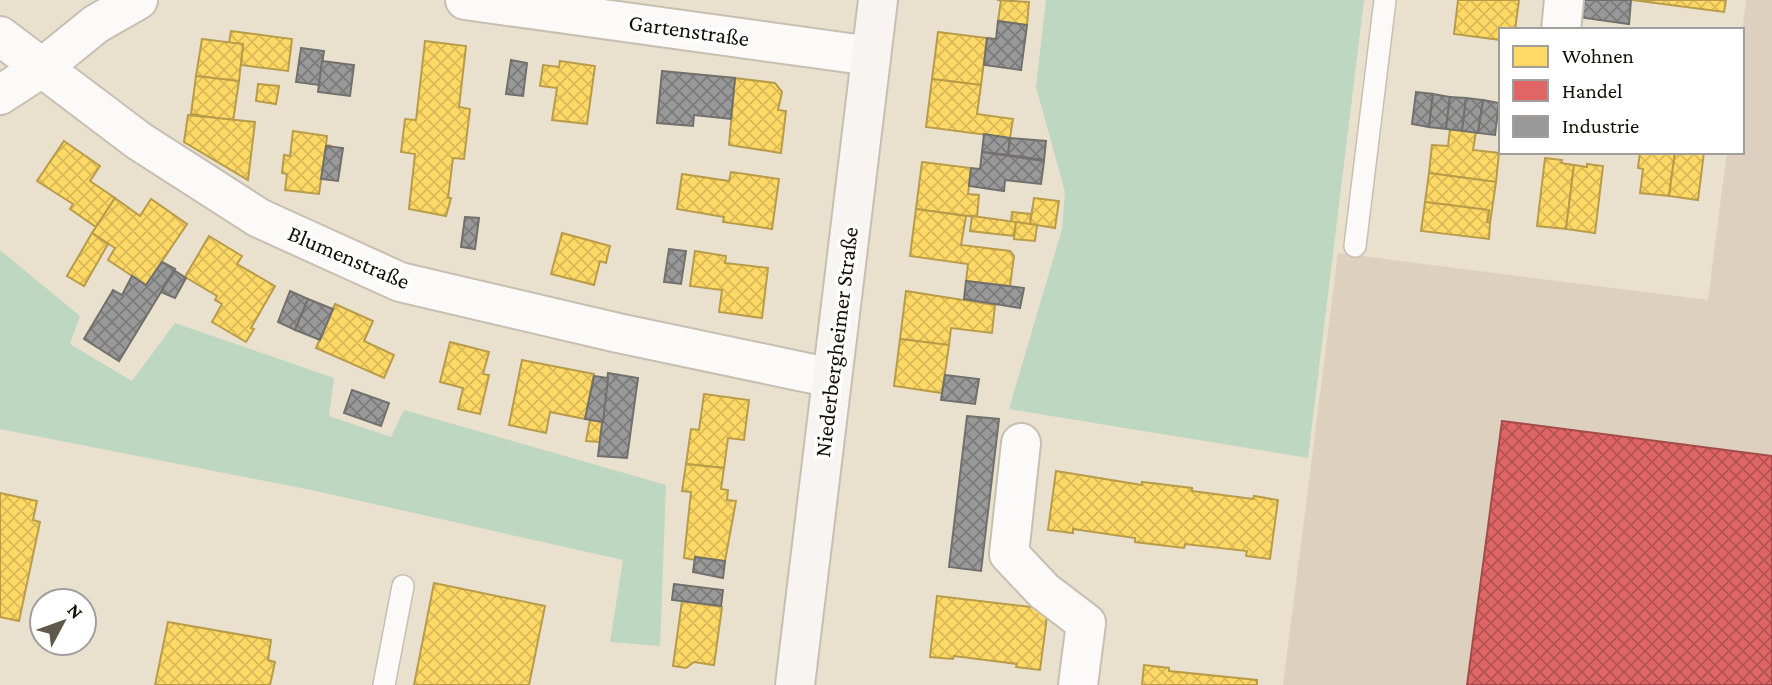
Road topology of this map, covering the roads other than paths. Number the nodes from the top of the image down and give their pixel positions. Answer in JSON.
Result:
{"nodes":[{"id":1,"x":138,"y":0,"type":"edge"},
{"id":2,"x":465,"y":0,"type":"edge"},
{"id":3,"x":878,"y":0,"type":"edge"},
{"id":4,"x":1385,"y":0,"type":"edge"},
{"id":5,"x":1564,"y":0,"type":"edge"},
{"id":6,"x":1561,"y":28,"type":"edge"},
{"id":7,"x":0,"y":36,"type":"edge"},
{"id":8,"x":871,"y":56,"type":"junction"},
{"id":9,"x":43,"y":67,"type":"junction"},
{"id":10,"x":0,"y":95,"type":"edge"},
{"id":11,"x":1354,"y":246,"type":"dead end"},
{"id":12,"x":832,"y":378,"type":"junction"},
{"id":13,"x":1021,"y":443,"type":"dead end"},
{"id":14,"x":403,"y":586,"type":"dead end"},
{"id":15,"x":384,"y":685,"type":"edge"},
{"id":16,"x":795,"y":685,"type":"edge"},
{"id":17,"x":1078,"y":685,"type":"edge"}],
"edges":[{"from":1,"to":9,"type":"street"},
{"from":2,"to":8,"type":"street","name":"Gartenstraße"},
{"from":3,"to":8,"type":"main road","name":"Niederbergheimer Straße"},
{"from":4,"to":11,"type":"lane"},
{"from":5,"to":6,"type":"street"},
{"from":7,"to":9,"type":"street","name":"Blumenstraße"},
{"from":8,"to":12,"type":"main road","name":"Niederbergheimer Straße"},
{"from":9,"to":10,"type":"street"},
{"from":9,"to":12,"type":"street","name":"Blumenstraße"},
{"from":12,"to":16,"type":"main road","name":"Niederbergheimer Straße"},
{"from":13,"to":17,"type":"street"},
{"from":14,"to":15,"type":"lane"}]}
